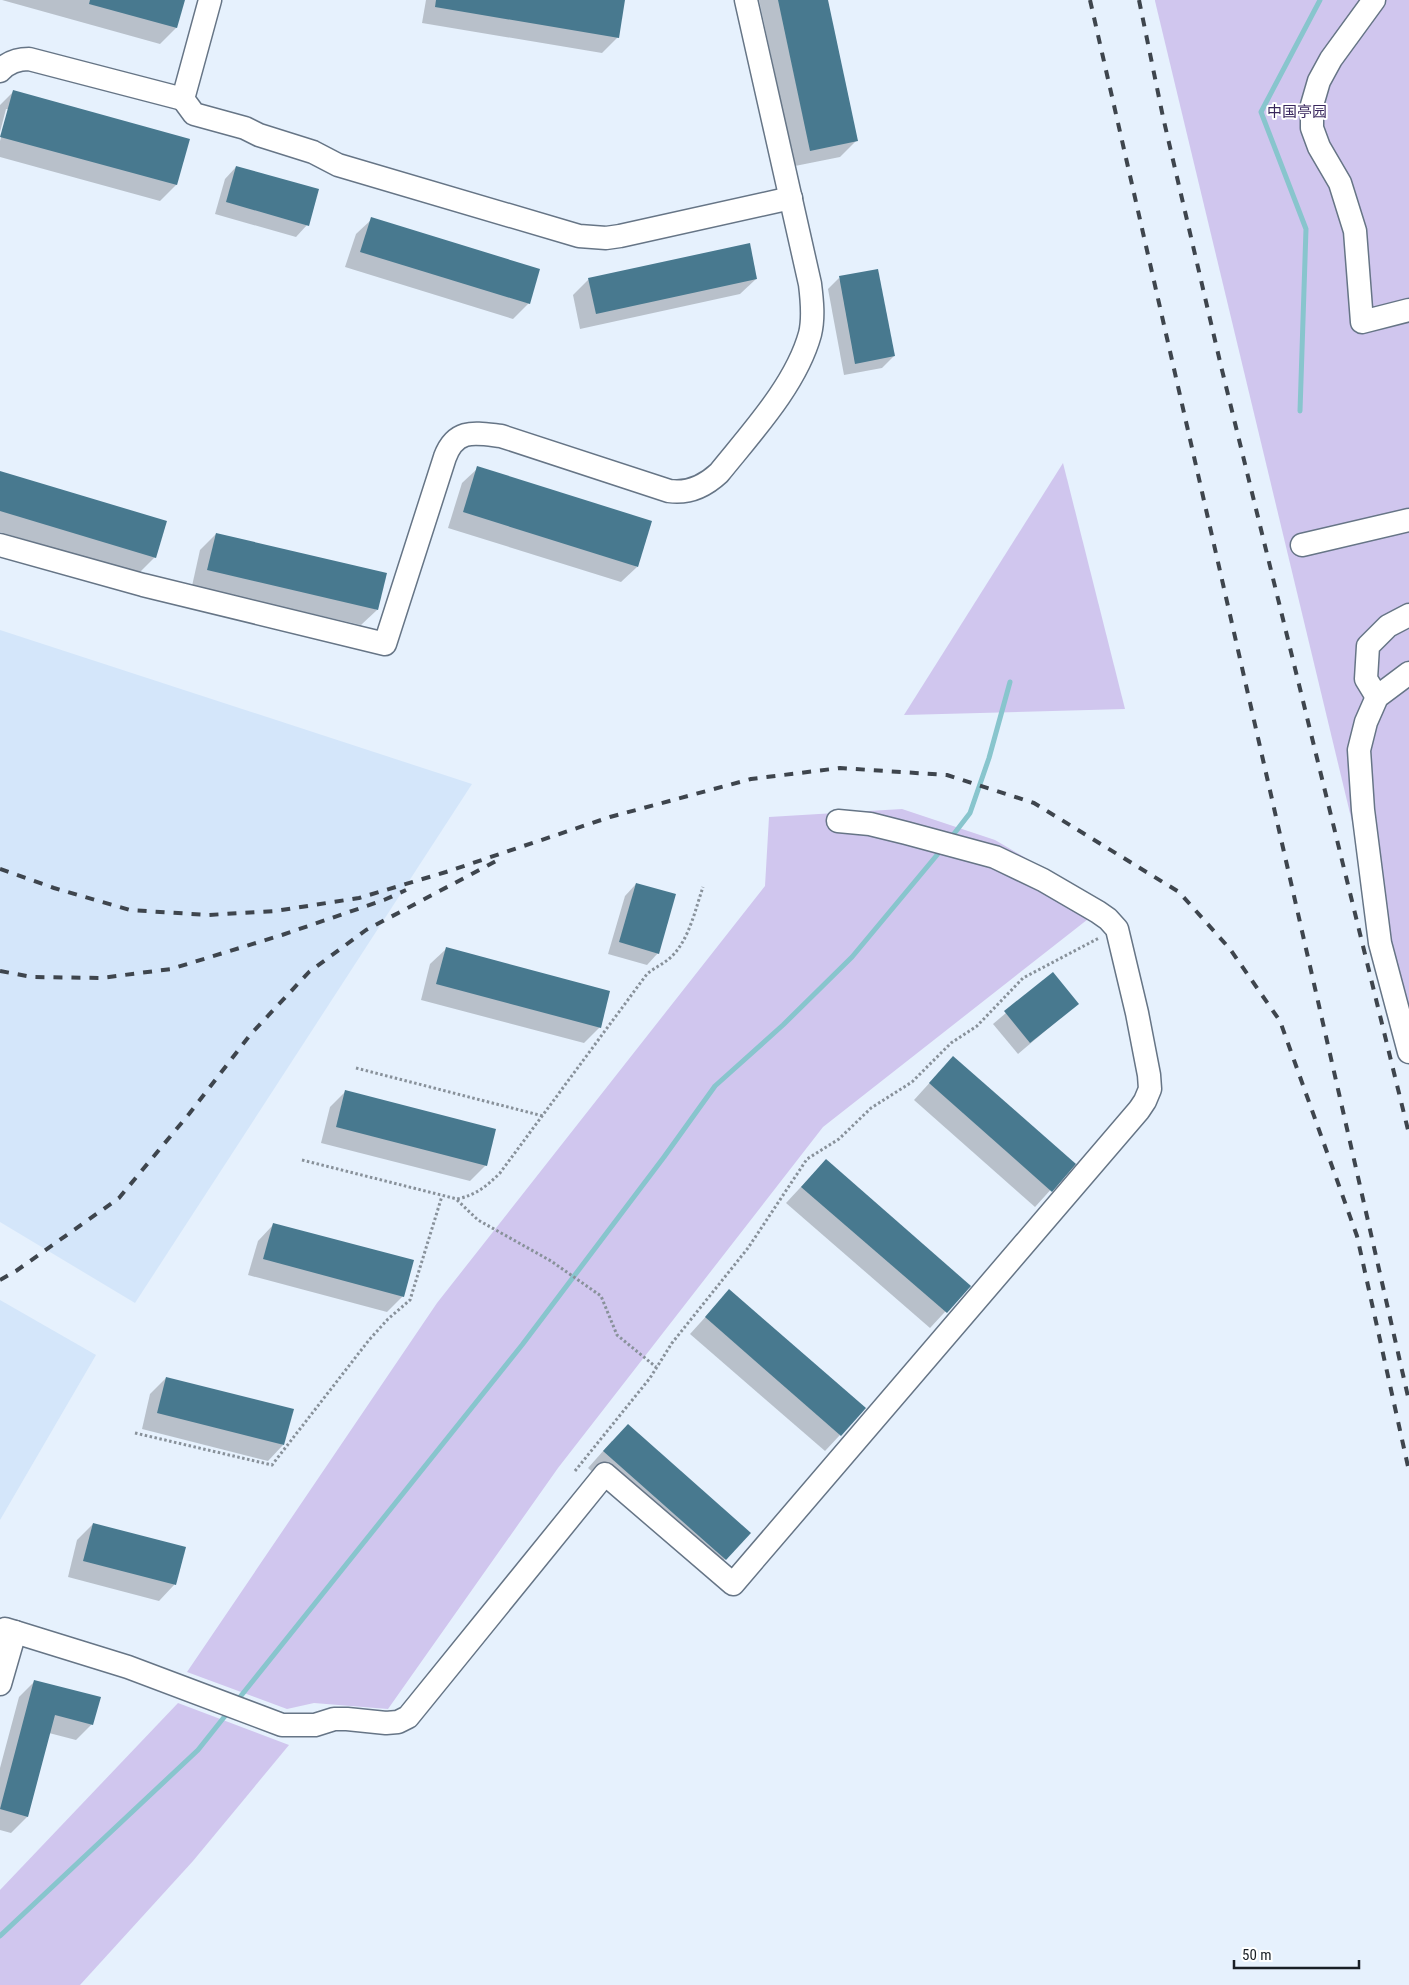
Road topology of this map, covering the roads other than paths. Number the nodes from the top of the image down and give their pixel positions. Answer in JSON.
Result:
{"nodes":[{"id":1,"x":210,"y":0,"type":"edge"},
{"id":2,"x":746,"y":0,"type":"edge"},
{"id":3,"x":1374,"y":0,"type":"edge"},
{"id":4,"x":0,"y":72,"type":"edge"},
{"id":5,"x":183,"y":99,"type":"junction"},
{"id":6,"x":791,"y":198,"type":"junction"},
{"id":7,"x":1409,"y":310,"type":"edge"},
{"id":8,"x":1409,"y":520,"type":"edge"},
{"id":9,"x":0,"y":545,"type":"edge"},
{"id":10,"x":1302,"y":545,"type":"dead end"},
{"id":11,"x":1409,"y":615,"type":"edge"},
{"id":12,"x":1409,"y":673,"type":"edge"},
{"id":13,"x":1377,"y":698,"type":"junction"},
{"id":14,"x":838,"y":821,"type":"dead end"},
{"id":15,"x":1409,"y":1052,"type":"edge"},
{"id":16,"x":8,"y":1639,"type":"edge"},
{"id":17,"x":0,"y":1684,"type":"edge"}],
"edges":[{"from":1,"to":5,"type":"street"},
{"from":2,"to":6,"type":"street"},
{"from":3,"to":7,"type":"street"},
{"from":4,"to":5,"type":"street"},
{"from":5,"to":6,"type":"street"},
{"from":6,"to":9,"type":"street"},
{"from":8,"to":10,"type":"street"},
{"from":11,"to":13,"type":"street"},
{"from":12,"to":13,"type":"street"},
{"from":13,"to":15,"type":"street"},
{"from":14,"to":16,"type":"street"},
{"from":16,"to":17,"type":"street"}]}
